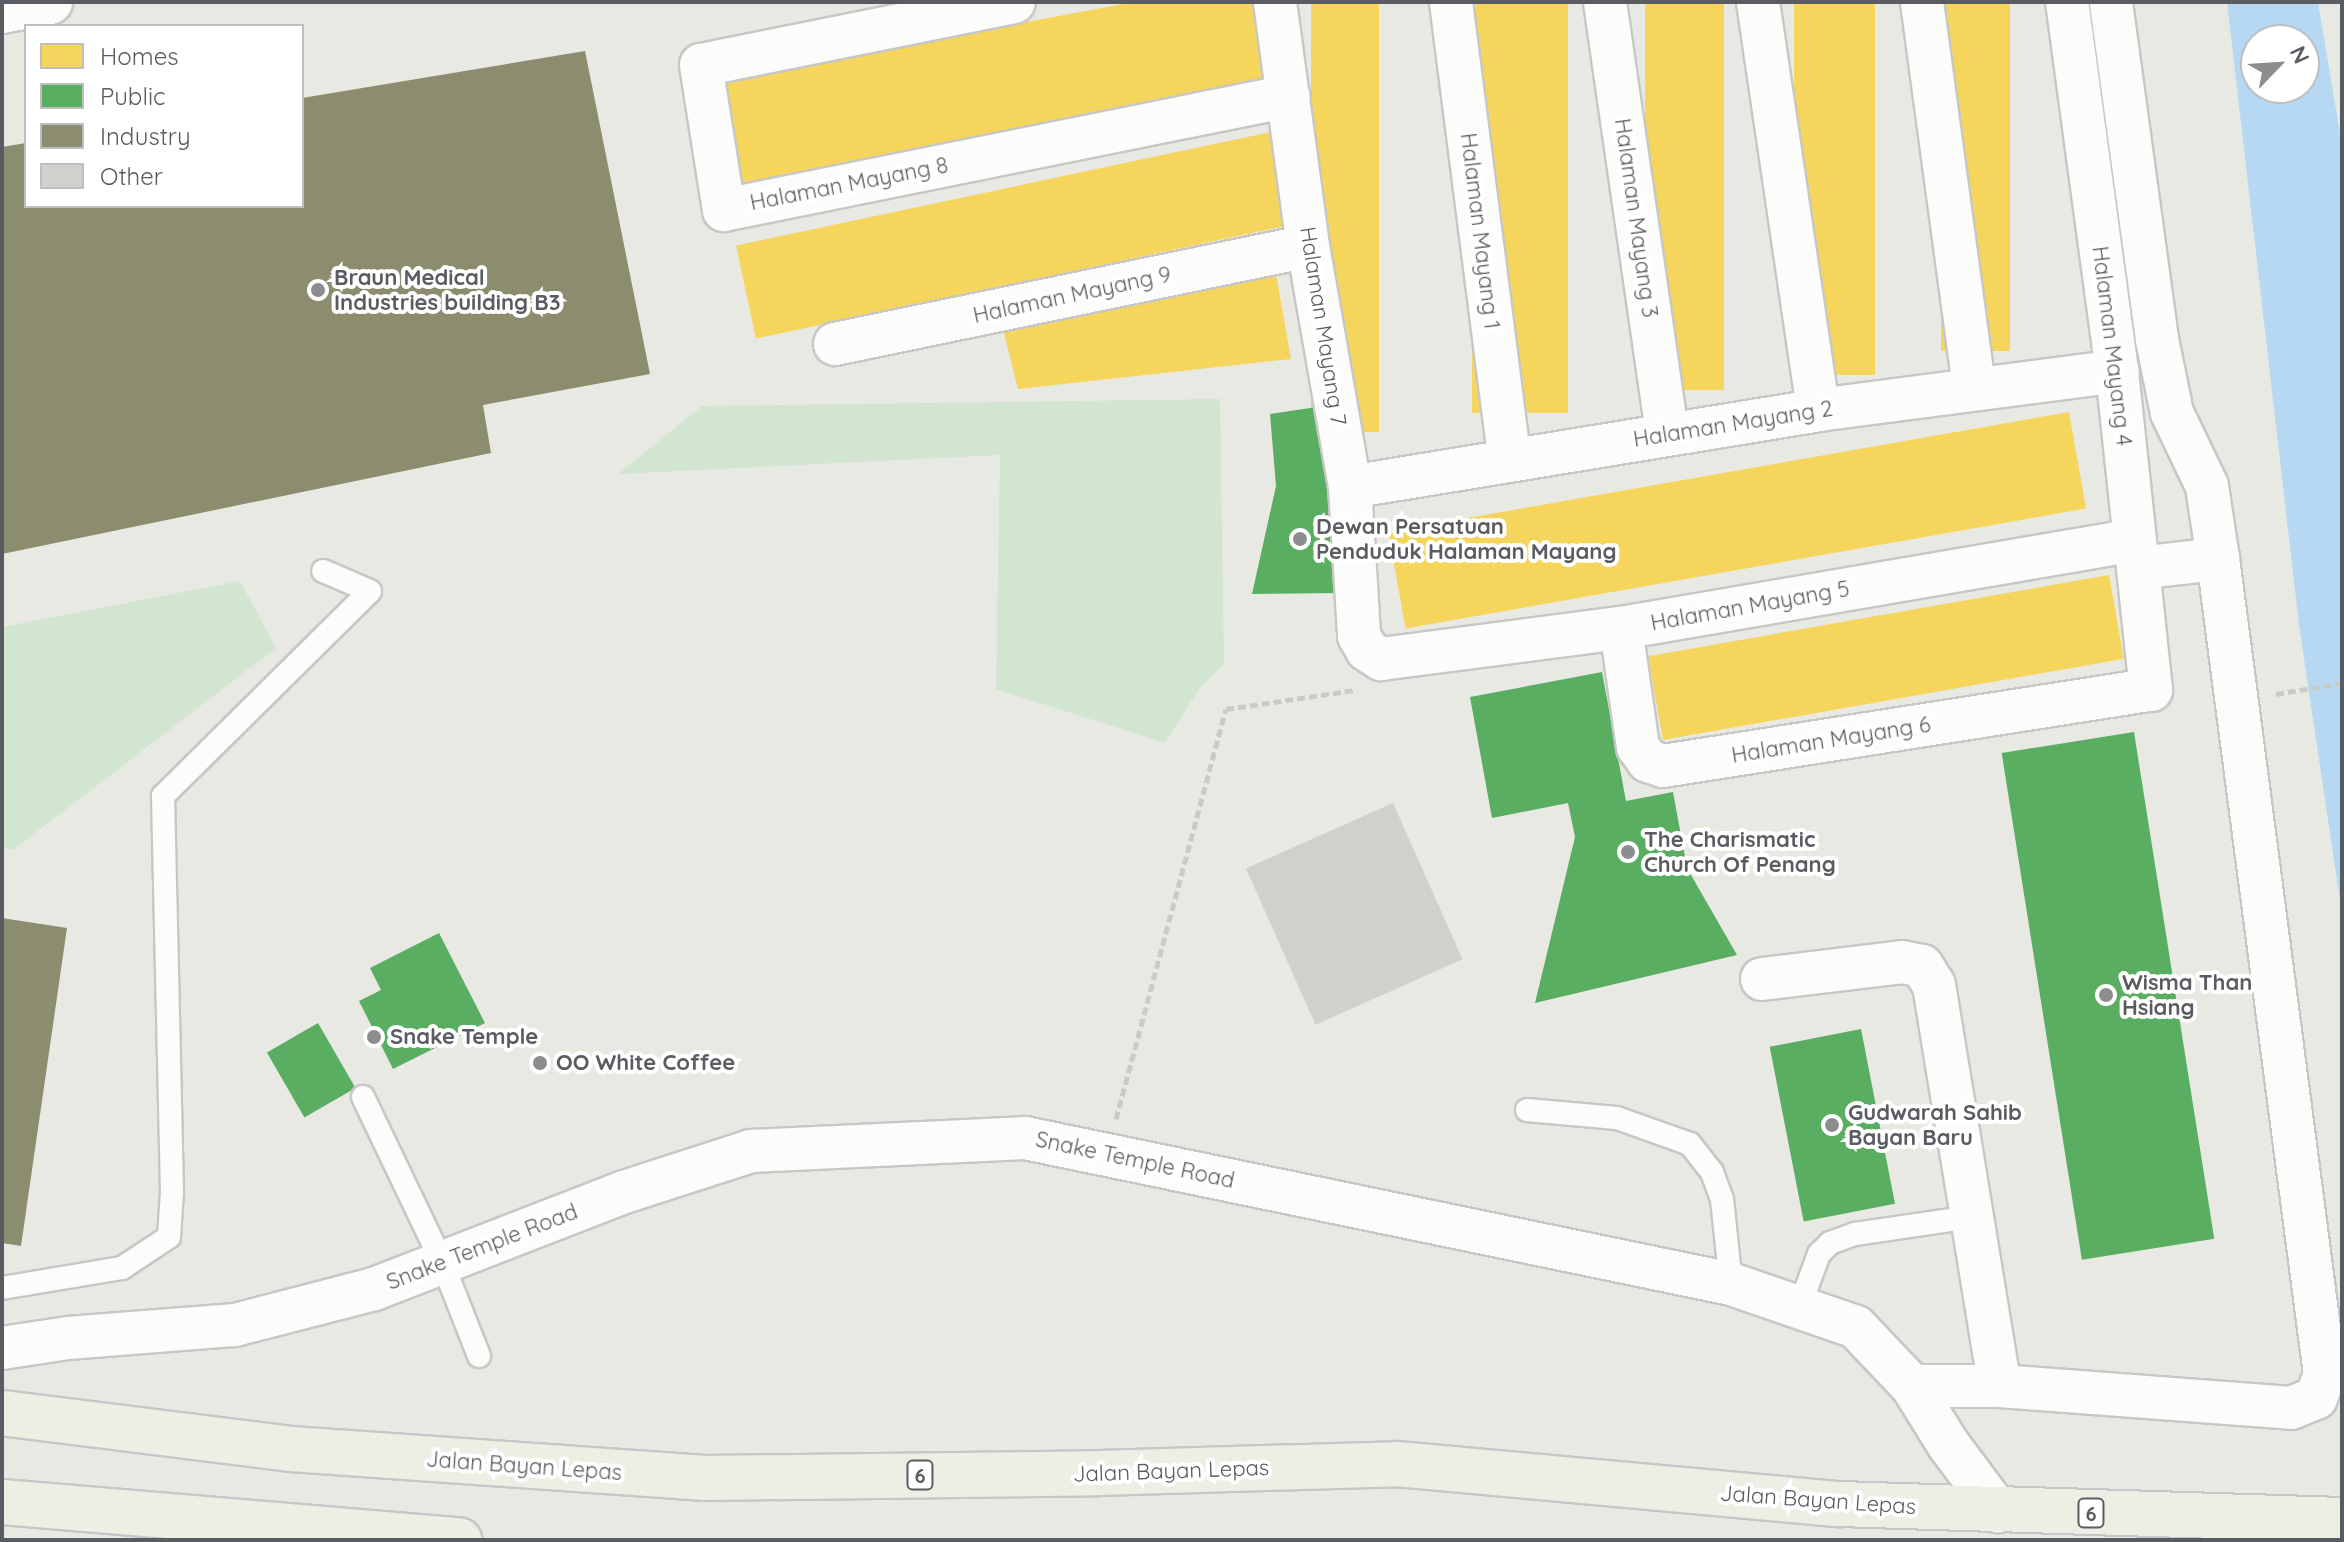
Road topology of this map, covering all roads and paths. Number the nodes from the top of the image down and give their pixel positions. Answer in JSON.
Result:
{"nodes":[{"id":1,"x":50,"y":2,"type":"edge"},
{"id":2,"x":1014,"y":2,"type":"edge"},
{"id":3,"x":1275,"y":2,"type":"edge"},
{"id":4,"x":1451,"y":2,"type":"edge"},
{"id":5,"x":1605,"y":2,"type":"edge"},
{"id":6,"x":1758,"y":2,"type":"edge"},
{"id":7,"x":1922,"y":2,"type":"edge"},
{"id":8,"x":2067,"y":2,"type":"edge"},
{"id":9,"x":2111,"y":2,"type":"edge"},
{"id":10,"x":2,"y":11,"type":"edge"},
{"id":11,"x":1289,"y":96,"type":"junction"},
{"id":12,"x":1308,"y":246,"type":"junction"},
{"id":13,"x":2157,"y":339,"type":"junction"},
{"id":14,"x":835,"y":344,"type":"dead end"},
{"id":15,"x":2114,"y":357,"type":"junction"},
{"id":16,"x":1974,"y":388,"type":"junction"},
{"id":17,"x":1818,"y":410,"type":"junction"},
{"id":18,"x":1667,"y":434,"type":"junction"},
{"id":19,"x":1510,"y":460,"type":"junction"},
{"id":20,"x":1350,"y":487,"type":"junction"},
{"id":21,"x":2137,"y":554,"type":"junction"},
{"id":22,"x":2218,"y":559,"type":"junction"},
{"id":23,"x":323,"y":571,"type":"dead end"},
{"id":24,"x":1621,"y":628,"type":"junction"},
{"id":25,"x":1374,"y":654,"type":"junction"},
{"id":26,"x":2342,"y":683,"type":"edge"},
{"id":27,"x":2151,"y":690,"type":"joint"},
{"id":28,"x":2301,"y":690,"type":"dead end"},
{"id":29,"x":1762,"y":979,"type":"dead end"},
{"id":30,"x":363,"y":1097,"type":"dead end"},
{"id":31,"x":1527,"y":1110,"type":"dead end"},
{"id":32,"x":1107,"y":1154,"type":"junction"},
{"id":33,"x":1972,"y":1217,"type":"junction"},
{"id":34,"x":442,"y":1262,"type":"junction"},
{"id":35,"x":1731,"y":1284,"type":"junction"},
{"id":36,"x":2,"y":1288,"type":"edge"},
{"id":37,"x":1799,"y":1308,"type":"junction"},
{"id":38,"x":2,"y":1348,"type":"edge"},
{"id":39,"x":479,"y":1356,"type":"dead end"},
{"id":40,"x":1912,"y":1386,"type":"junction"},
{"id":41,"x":2000,"y":1386,"type":"junction"},
{"id":42,"x":2,"y":1413,"type":"edge"},
{"id":43,"x":2,"y":1502,"type":"edge"},
{"id":44,"x":1998,"y":1511,"type":"junction"},
{"id":45,"x":2342,"y":1520,"type":"edge"},
{"id":46,"x":459,"y":1540,"type":"edge"}],
"edges":[{"from":1,"to":10,"type":"street"},
{"from":2,"to":11,"type":"street","name":"Halaman Mayang 8"},
{"from":3,"to":11,"type":"street","name":"Halaman Mayang 7"},
{"from":4,"to":19,"type":"street","name":"Halaman Mayang 1"},
{"from":5,"to":18,"type":"street","name":"Halaman Mayang 3"},
{"from":6,"to":17,"type":"street"},
{"from":7,"to":16,"type":"street"},
{"from":8,"to":15,"type":"street","name":"Halaman Mayang 4"},
{"from":9,"to":13,"type":"street"},
{"from":11,"to":12,"type":"street","name":"Halaman Mayang 7"},
{"from":12,"to":14,"type":"street","name":"Halaman Mayang 9"},
{"from":12,"to":20,"type":"street","name":"Halaman Mayang 7"},
{"from":13,"to":15,"type":"street","name":"Halaman Mayang 2"},
{"from":13,"to":22,"type":"street"},
{"from":15,"to":16,"type":"street","name":"Halaman Mayang 2"},
{"from":15,"to":21,"type":"street","name":"Halaman Mayang 4"},
{"from":16,"to":17,"type":"street","name":"Halaman Mayang 2"},
{"from":17,"to":18,"type":"street","name":"Halaman Mayang 2"},
{"from":18,"to":19,"type":"street","name":"Halaman Mayang 2"},
{"from":19,"to":20,"type":"street","name":"Halaman Mayang 2"},
{"from":20,"to":25,"type":"street","name":"Halaman Mayang 7"},
{"from":21,"to":22,"type":"street","name":"Halaman Mayang 5"},
{"from":21,"to":24,"type":"street","name":"Halaman Mayang 5"},
{"from":21,"to":27,"type":"street","name":"Halaman Mayang 4"},
{"from":22,"to":41,"type":"street"},
{"from":23,"to":36,"type":"lane"},
{"from":24,"to":25,"type":"street","name":"Halaman Mayang 5"},
{"from":24,"to":27,"type":"street","name":"Halaman Mayang 6"},
{"from":25,"to":32,"type":"path"},
{"from":26,"to":28,"type":"path"},
{"from":29,"to":33,"type":"street"},
{"from":30,"to":34,"type":"lane"},
{"from":31,"to":35,"type":"lane"},
{"from":32,"to":34,"type":"street","name":"Snake Temple Road"},
{"from":32,"to":35,"type":"street","name":"Snake Temple Road"},
{"from":33,"to":37,"type":"lane"},
{"from":33,"to":41,"type":"street"},
{"from":34,"to":38,"type":"street","name":"Snake Temple Road"},
{"from":34,"to":39,"type":"lane"},
{"from":35,"to":37,"type":"street","name":"Snake Temple Road"},
{"from":37,"to":40,"type":"street","name":"Snake Temple Road"},
{"from":40,"to":41,"type":"street"},
{"from":40,"to":44,"type":"street","name":"Snake Temple Road"},
{"from":42,"to":44,"type":"highway","name":"Jalan Bayan Lepas","number":"6"},
{"from":43,"to":46,"type":"highway"},
{"from":44,"to":45,"type":"highway","name":"Jalan Bayan Lepas","number":"6"}]}
